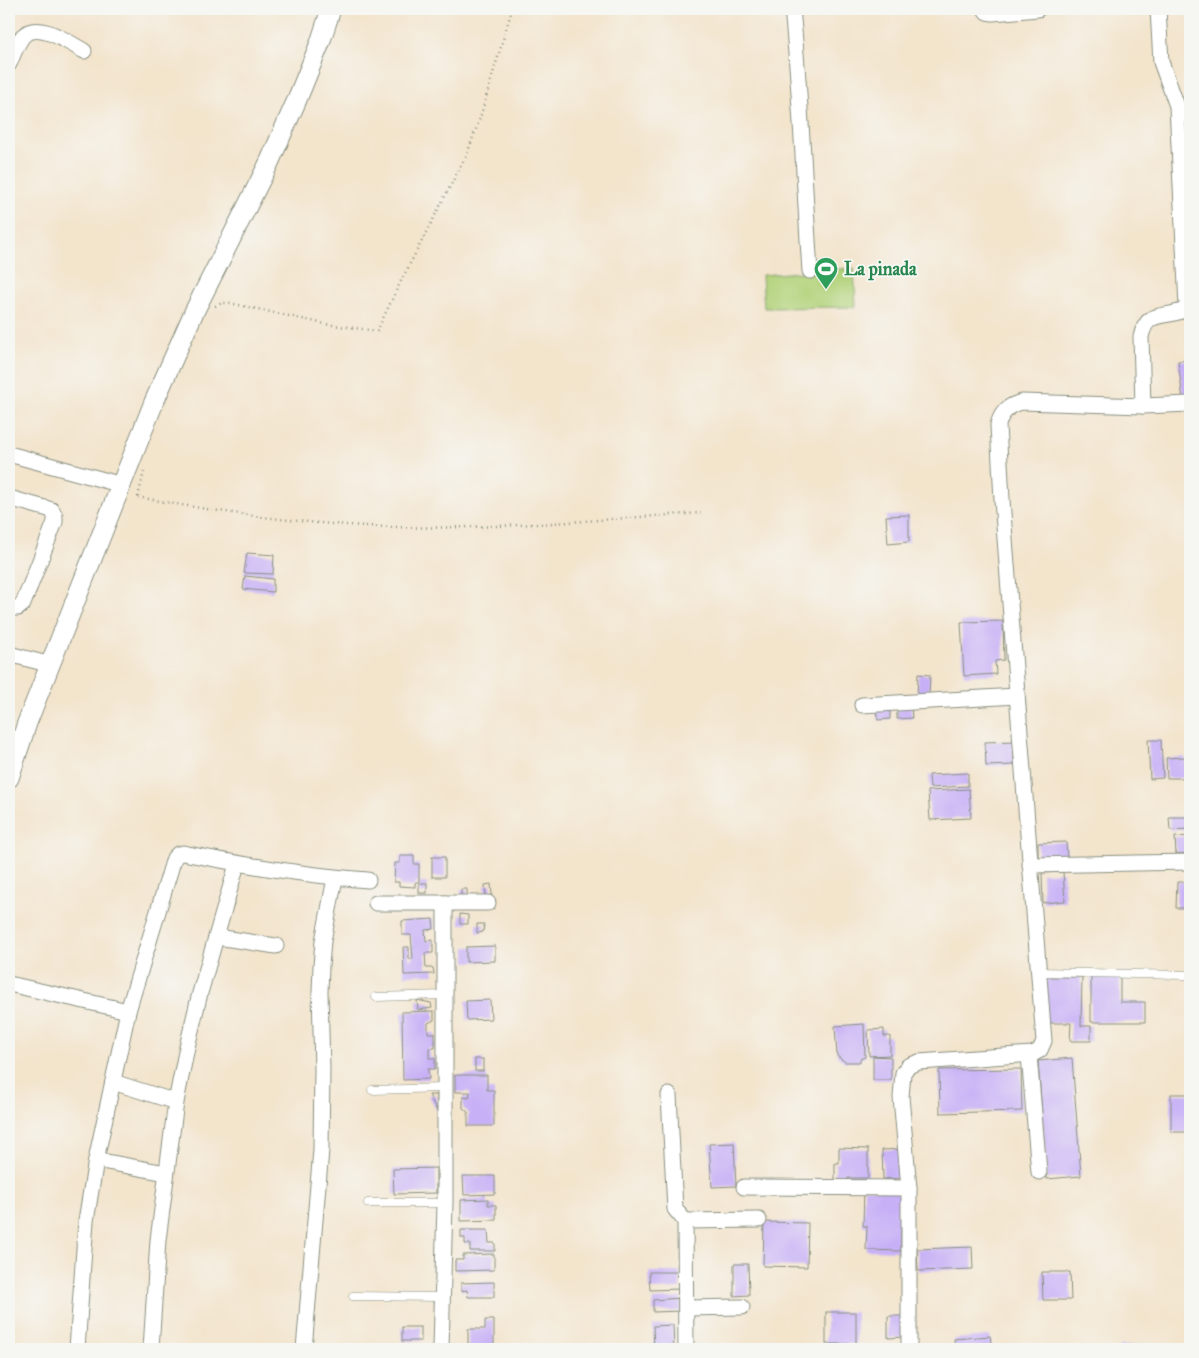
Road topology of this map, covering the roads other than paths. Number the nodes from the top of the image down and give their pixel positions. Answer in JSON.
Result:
{"nodes":[{"id":1,"x":331,"y":9,"type":"edge"},
{"id":2,"x":792,"y":9,"type":"edge"},
{"id":3,"x":985,"y":9,"type":"edge"},
{"id":4,"x":1038,"y":9,"type":"edge"},
{"id":5,"x":1158,"y":9,"type":"edge"},
{"id":6,"x":84,"y":51,"type":"dead end"},
{"id":7,"x":9,"y":64,"type":"edge"},
{"id":8,"x":810,"y":271,"type":"dead end"},
{"id":9,"x":1190,"y":404,"type":"edge"},
{"id":10,"x":1143,"y":406,"type":"junction"},
{"id":11,"x":9,"y":454,"type":"edge"},
{"id":12,"x":121,"y":489,"type":"junction"},
{"id":13,"x":9,"y":498,"type":"edge"},
{"id":14,"x":9,"y":608,"type":"edge"},
{"id":15,"x":9,"y":654,"type":"edge"},
{"id":16,"x":51,"y":665,"type":"junction"},
{"id":17,"x":1017,"y":696,"type":"junction"},
{"id":18,"x":862,"y":705,"type":"dead end"},
{"id":19,"x":9,"y":778,"type":"edge"},
{"id":20,"x":1190,"y":862,"type":"edge"},
{"id":21,"x":238,"y":864,"type":"junction"},
{"id":22,"x":1030,"y":865,"type":"junction"},
{"id":23,"x":335,"y":878,"type":"junction"},
{"id":24,"x":368,"y":880,"type":"dead end"},
{"id":25,"x":376,"y":903,"type":"dead end"},
{"id":26,"x":445,"y":903,"type":"junction"},
{"id":27,"x":488,"y":903,"type":"dead end"},
{"id":28,"x":217,"y":937,"type":"junction"},
{"id":29,"x":276,"y":946,"type":"dead end"},
{"id":30,"x":1038,"y":972,"type":"junction"},
{"id":31,"x":1185,"y":975,"type":"dead end"},
{"id":32,"x":9,"y":984,"type":"edge"},
{"id":33,"x":444,"y":995,"type":"junction"},
{"id":34,"x":376,"y":997,"type":"dead end"},
{"id":35,"x":128,"y":1011,"type":"junction"},
{"id":36,"x":1029,"y":1055,"type":"junction"},
{"id":37,"x":113,"y":1082,"type":"junction"},
{"id":38,"x":444,"y":1088,"type":"junction"},
{"id":39,"x":372,"y":1090,"type":"dead end"},
{"id":40,"x":669,"y":1095,"type":"dead end"},
{"id":41,"x":176,"y":1102,"type":"junction"},
{"id":42,"x":96,"y":1160,"type":"junction"},
{"id":43,"x":1039,"y":1172,"type":"dead end"},
{"id":44,"x":166,"y":1173,"type":"junction"},
{"id":45,"x":744,"y":1187,"type":"dead end"},
{"id":46,"x":910,"y":1188,"type":"junction"},
{"id":47,"x":368,"y":1203,"type":"dead end"},
{"id":48,"x":444,"y":1203,"type":"junction"},
{"id":49,"x":759,"y":1220,"type":"dead end"},
{"id":50,"x":685,"y":1221,"type":"junction"},
{"id":51,"x":353,"y":1296,"type":"dead end"},
{"id":52,"x":441,"y":1297,"type":"junction"},
{"id":53,"x":742,"y":1307,"type":"dead end"},
{"id":54,"x":686,"y":1308,"type":"junction"},
{"id":55,"x":77,"y":1349,"type":"edge"},
{"id":56,"x":151,"y":1349,"type":"edge"},
{"id":57,"x":304,"y":1349,"type":"edge"},
{"id":58,"x":441,"y":1349,"type":"edge"},
{"id":59,"x":686,"y":1349,"type":"edge"},
{"id":60,"x":909,"y":1349,"type":"edge"}],
"edges":[{"from":1,"to":12,"type":"street"},
{"from":2,"to":8,"type":"street"},
{"from":3,"to":4,"type":"street"},
{"from":5,"to":10,"type":"street"},
{"from":6,"to":7,"type":"street"},
{"from":9,"to":10,"type":"street"},
{"from":10,"to":17,"type":"street"},
{"from":11,"to":12,"type":"street"},
{"from":12,"to":16,"type":"street"},
{"from":13,"to":14,"type":"street"},
{"from":15,"to":16,"type":"street"},
{"from":16,"to":19,"type":"street"},
{"from":17,"to":18,"type":"street"},
{"from":17,"to":22,"type":"street"},
{"from":20,"to":22,"type":"street"},
{"from":21,"to":23,"type":"street"},
{"from":21,"to":28,"type":"street"},
{"from":21,"to":35,"type":"street"},
{"from":22,"to":30,"type":"street"},
{"from":23,"to":24,"type":"street"},
{"from":23,"to":57,"type":"street"},
{"from":25,"to":26,"type":"street"},
{"from":26,"to":27,"type":"street"},
{"from":26,"to":33,"type":"street"},
{"from":28,"to":29,"type":"street"},
{"from":28,"to":41,"type":"street"},
{"from":30,"to":31,"type":"lane"},
{"from":30,"to":36,"type":"street"},
{"from":32,"to":35,"type":"street"},
{"from":33,"to":34,"type":"lane"},
{"from":33,"to":38,"type":"street"},
{"from":35,"to":37,"type":"street"},
{"from":36,"to":43,"type":"street"},
{"from":36,"to":46,"type":"street"},
{"from":37,"to":41,"type":"street"},
{"from":37,"to":42,"type":"street"},
{"from":38,"to":39,"type":"lane"},
{"from":38,"to":48,"type":"street"},
{"from":40,"to":50,"type":"street"},
{"from":41,"to":44,"type":"street"},
{"from":42,"to":44,"type":"street"},
{"from":42,"to":55,"type":"street"},
{"from":44,"to":56,"type":"street"},
{"from":45,"to":46,"type":"street"},
{"from":46,"to":60,"type":"street"},
{"from":47,"to":48,"type":"lane"},
{"from":48,"to":52,"type":"street"},
{"from":49,"to":50,"type":"street"},
{"from":50,"to":54,"type":"street"},
{"from":51,"to":52,"type":"lane"},
{"from":52,"to":58,"type":"street"},
{"from":53,"to":54,"type":"street"},
{"from":54,"to":59,"type":"street"}]}
